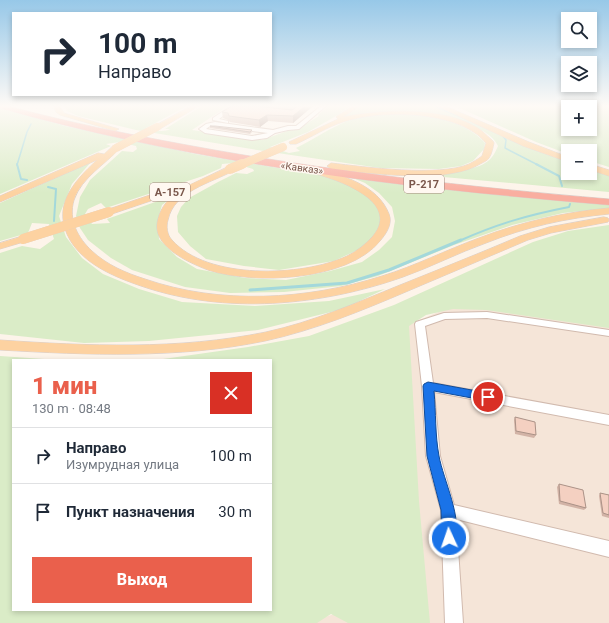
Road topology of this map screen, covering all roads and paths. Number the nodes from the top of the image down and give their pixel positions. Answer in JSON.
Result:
{"nodes":[{"id":1,"x":123,"y":135,"type":"edge"},
{"id":2,"x":141,"y":135,"type":"edge"},
{"id":3,"x":148,"y":135,"type":"edge"},
{"id":4,"x":232,"y":135,"type":"edge"},
{"id":5,"x":268,"y":135,"type":"edge"},
{"id":6,"x":305,"y":135,"type":"edge"},
{"id":7,"x":311,"y":135,"type":"edge"},
{"id":8,"x":483,"y":135,"type":"edge"},
{"id":9,"x":506,"y":135,"type":"edge"},
{"id":10,"x":293,"y":142,"type":"junction"},
{"id":11,"x":116,"y":148,"type":"junction"},
{"id":12,"x":561,"y":157,"type":"edge"},
{"id":13,"x":331,"y":166,"type":"junction"},
{"id":14,"x":303,"y":168,"type":"junction"},
{"id":15,"x":230,"y":169,"type":"junction"},
{"id":16,"x":597,"y":170,"type":"edge"},
{"id":17,"x":609,"y":173,"type":"edge"},
{"id":18,"x":609,"y":196,"type":"edge"},
{"id":19,"x":0,"y":199,"type":"edge"},
{"id":20,"x":609,"y":202,"type":"edge"},
{"id":21,"x":609,"y":211,"type":"edge"},
{"id":22,"x":609,"y":219,"type":"edge"},
{"id":23,"x":0,"y":246,"type":"edge"},
{"id":24,"x":609,"y":333,"type":"edge"},
{"id":25,"x":0,"y":345,"type":"edge"},
{"id":26,"x":428,"y":386,"type":"junction"},
{"id":27,"x":609,"y":420,"type":"edge"},
{"id":28,"x":448,"y":510,"type":"junction"},
{"id":29,"x":609,"y":549,"type":"edge"},
{"id":30,"x":454,"y":623,"type":"edge"}],
"edges":[{"from":1,"to":14,"type":"highway","name":"«Кавказ»","number":"Р-217"},
{"from":2,"to":11,"type":"main road","bridge":true},
{"from":3,"to":13,"type":"highway","name":"«Кавказ»","number":"Р-217"},
{"from":4,"to":5,"type":"street"},
{"from":6,"to":10,"type":"main road","number":"А-157"},
{"from":7,"to":10,"type":"main road"},
{"from":8,"to":13,"type":"main road"},
{"from":9,"to":12,"type":"main road"},
{"from":10,"to":15,"type":"main road","number":"А-157","bridge":true},
{"from":11,"to":19,"type":"main road"},
{"from":11,"to":21,"type":"main road"},
{"from":13,"to":18,"type":"highway","name":"«Кавказ»","number":"Р-217"},
{"from":14,"to":15,"type":"main road"},
{"from":14,"to":20,"type":"highway","name":"«Кавказ»","number":"Р-217"},
{"from":15,"to":23,"type":"main road","number":"А-157","bridge":true},
{"from":16,"to":17,"type":"main road"},
{"from":22,"to":25,"type":"main road"},
{"from":24,"to":26,"type":"street"},
{"from":26,"to":27,"type":"street"},
{"from":26,"to":28,"type":"street"},
{"from":28,"to":29,"type":"street"},
{"from":28,"to":30,"type":"street"}]}
